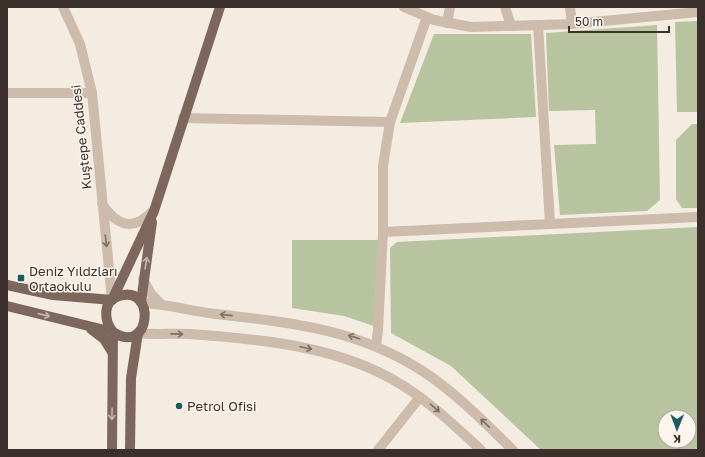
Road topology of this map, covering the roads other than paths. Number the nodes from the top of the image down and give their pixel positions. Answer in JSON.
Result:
{"nodes":[{"id":1,"x":63,"y":7,"type":"edge"},
{"id":2,"x":220,"y":7,"type":"edge"},
{"id":3,"x":404,"y":7,"type":"edge"},
{"id":4,"x":450,"y":7,"type":"edge"},
{"id":5,"x":505,"y":7,"type":"edge"},
{"id":6,"x":570,"y":7,"type":"edge"},
{"id":7,"x":682,"y":10,"type":"edge"},
{"id":8,"x":698,"y":12,"type":"edge"},
{"id":9,"x":427,"y":17,"type":"junction"},
{"id":10,"x":447,"y":23,"type":"junction"},
{"id":11,"x":572,"y":24,"type":"junction"},
{"id":12,"x":538,"y":25,"type":"junction"},
{"id":13,"x":511,"y":26,"type":"junction"},
{"id":14,"x":7,"y":93,"type":"edge"},
{"id":15,"x":92,"y":93,"type":"junction"},
{"id":16,"x":183,"y":118,"type":"junction"},
{"id":17,"x":390,"y":122,"type":"junction"},
{"id":18,"x":101,"y":202,"type":"junction"},
{"id":19,"x":154,"y":211,"type":"junction"},
{"id":20,"x":698,"y":217,"type":"edge"},
{"id":21,"x":550,"y":224,"type":"junction"},
{"id":22,"x":383,"y":232,"type":"junction"},
{"id":23,"x":109,"y":271,"type":"junction"},
{"id":24,"x":143,"y":279,"type":"junction"},
{"id":25,"x":7,"y":285,"type":"edge"},
{"id":26,"x":94,"y":297,"type":"junction"},
{"id":27,"x":112,"y":300,"type":"junction"},
{"id":28,"x":141,"y":302,"type":"junction"},
{"id":29,"x":162,"y":305,"type":"junction"},
{"id":30,"x":7,"y":306,"type":"edge"},
{"id":31,"x":82,"y":324,"type":"junction"},
{"id":32,"x":113,"y":332,"type":"junction"},
{"id":33,"x":138,"y":333,"type":"junction"},
{"id":34,"x":161,"y":334,"type":"junction"},
{"id":35,"x":376,"y":346,"type":"junction"},
{"id":36,"x":112,"y":352,"type":"junction"},
{"id":37,"x":135,"y":352,"type":"junction"},
{"id":38,"x":420,"y":397,"type":"junction"},
{"id":39,"x":112,"y":450,"type":"edge"},
{"id":40,"x":130,"y":450,"type":"edge"},
{"id":41,"x":378,"y":450,"type":"edge"},
{"id":42,"x":481,"y":450,"type":"edge"},
{"id":43,"x":513,"y":450,"type":"edge"}],
"edges":[{"from":1,"to":15,"type":"street","name":"Kuştepe Caddesi"},
{"from":2,"to":16,"type":"main road"},
{"from":3,"to":9,"type":"street"},
{"from":4,"to":10,"type":"street"},
{"from":5,"to":13,"type":"street"},
{"from":6,"to":11,"type":"street"},
{"from":7,"to":8,"type":"street"},
{"from":7,"to":11,"type":"street"},
{"from":9,"to":10,"type":"street"},
{"from":9,"to":17,"type":"street"},
{"from":10,"to":13,"type":"street"},
{"from":11,"to":12,"type":"street"},
{"from":12,"to":13,"type":"street"},
{"from":12,"to":21,"type":"street"},
{"from":14,"to":15,"type":"street"},
{"from":15,"to":18,"type":"street","name":"Kuştepe Caddesi"},
{"from":16,"to":17,"type":"street"},
{"from":16,"to":19,"type":"main road"},
{"from":17,"to":22,"type":"street"},
{"from":18,"to":19,"type":"street","name":"Kuştepe Caddesi"},
{"from":18,"to":23,"type":"street","one_way":true},
{"from":24,"to":19,"type":"main road","one_way":true},
{"from":19,"to":27,"type":"main road"},
{"from":20,"to":21,"type":"street"},
{"from":21,"to":22,"type":"street"},
{"from":22,"to":35,"type":"street"},
{"from":23,"to":26,"type":"street"},
{"from":23,"to":27,"type":"street"},
{"from":24,"to":28,"type":"main road"},
{"from":24,"to":29,"type":"street"},
{"from":25,"to":26,"type":"main road"},
{"from":26,"to":27,"type":"main road"},
{"from":27,"to":28,"type":"main road"},
{"from":27,"to":32,"type":"main road"},
{"from":28,"to":29,"type":"street"},
{"from":28,"to":33,"type":"main road"},
{"from":35,"to":29,"type":"street","one_way":true},
{"from":30,"to":31,"type":"main road","one_way":true},
{"from":31,"to":32,"type":"main road"},
{"from":31,"to":36,"type":"main road"},
{"from":32,"to":33,"type":"main road"},
{"from":32,"to":36,"type":"main road"},
{"from":33,"to":34,"type":"street"},
{"from":33,"to":37,"type":"main road"},
{"from":34,"to":37,"type":"street"},
{"from":34,"to":38,"type":"street","one_way":true},
{"from":43,"to":35,"type":"street","one_way":true},
{"from":36,"to":39,"type":"main road","one_way":true},
{"from":37,"to":40,"type":"main road"},
{"from":38,"to":41,"type":"street"},
{"from":38,"to":42,"type":"street","one_way":true}]}
